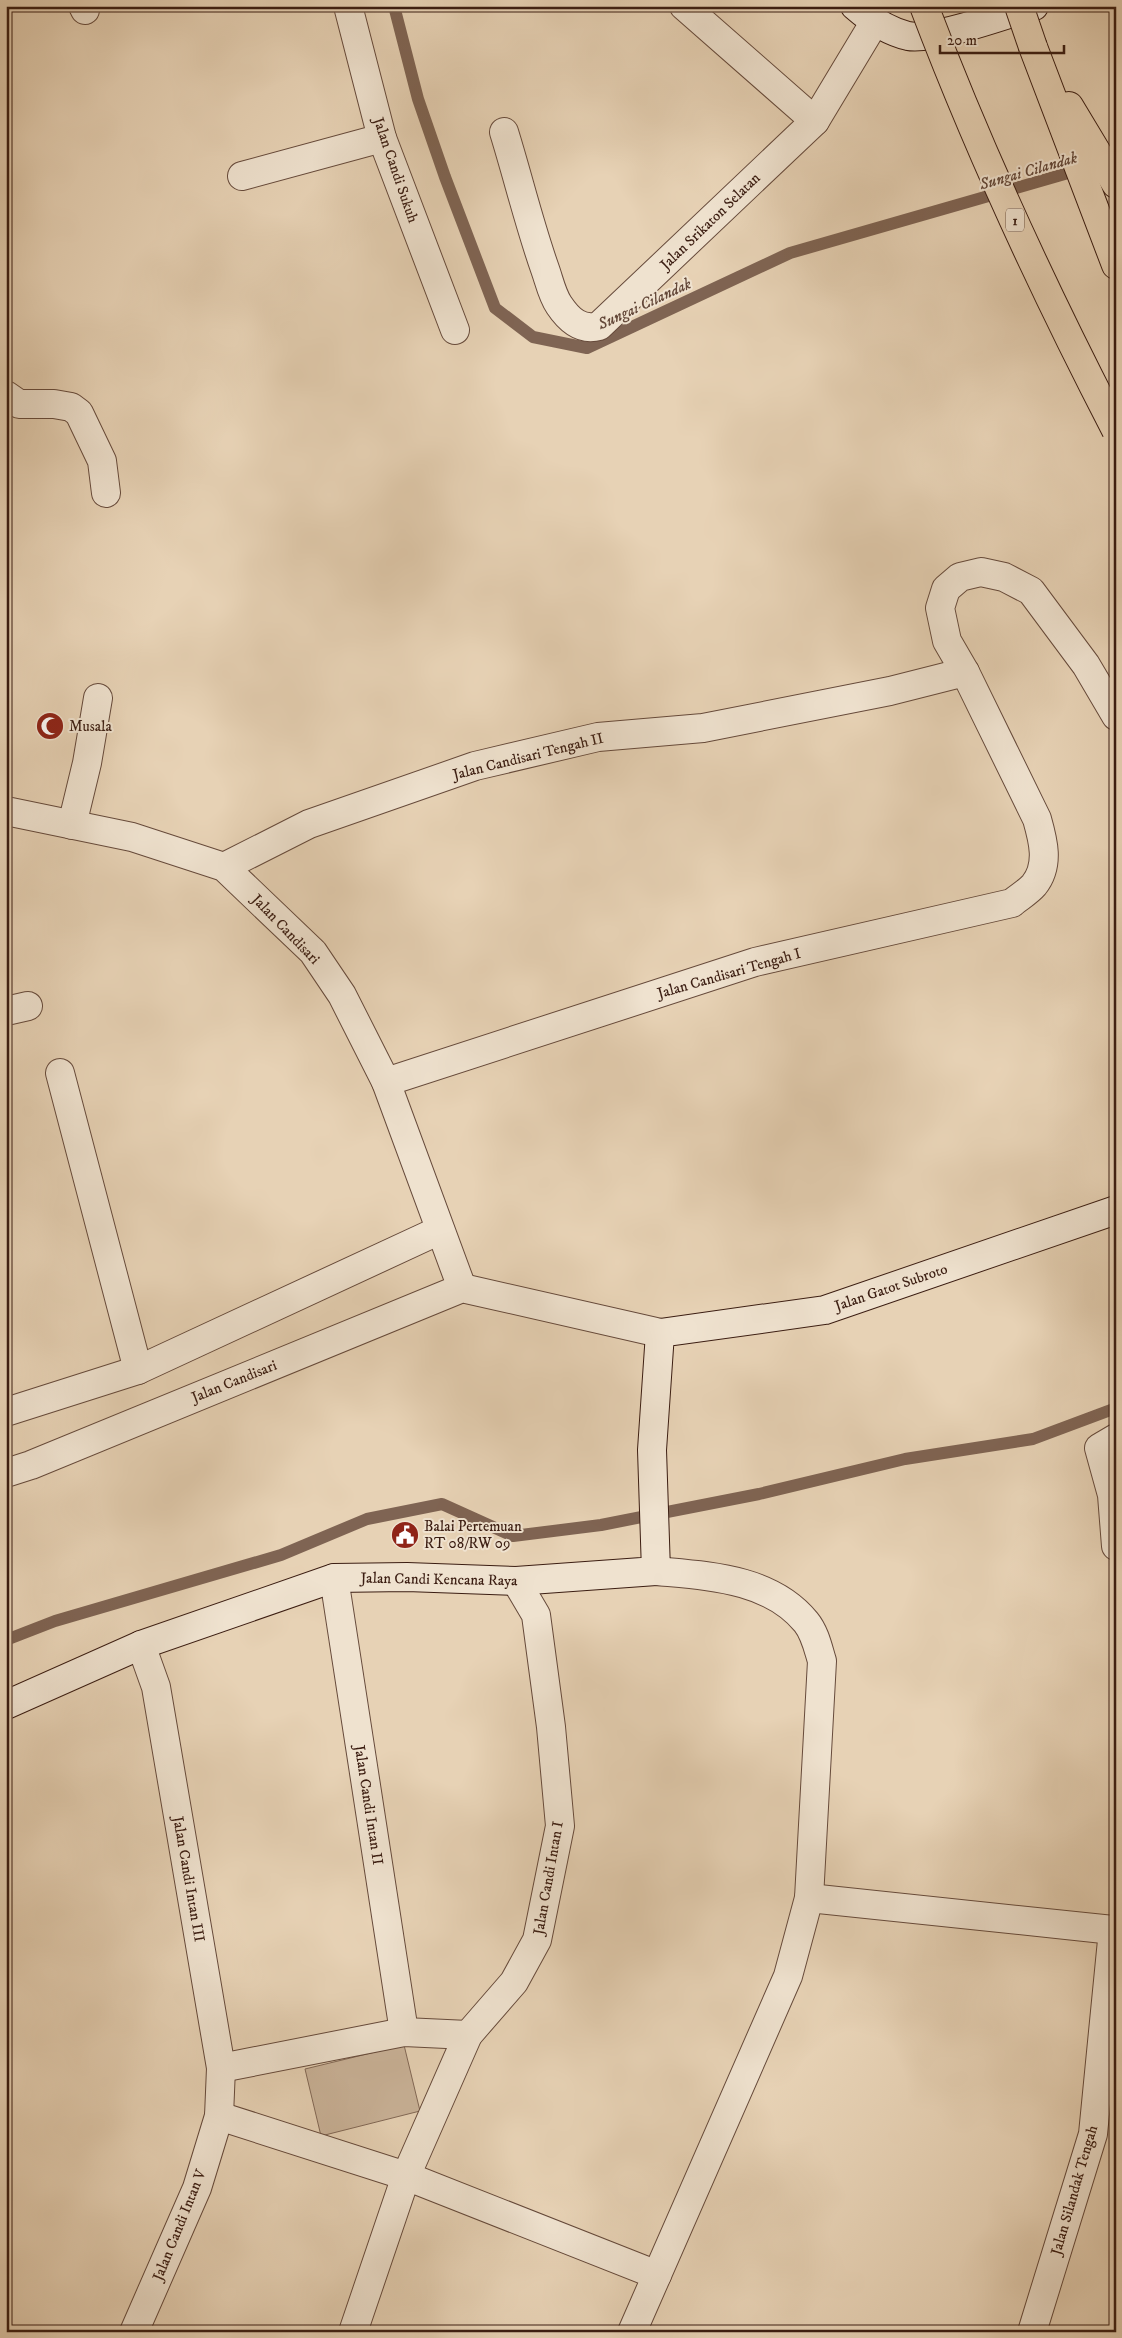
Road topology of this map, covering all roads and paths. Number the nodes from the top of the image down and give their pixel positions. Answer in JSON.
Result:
{"nodes":[{"id":1,"x":348,"y":6,"type":"edge"},
{"id":2,"x":684,"y":6,"type":"edge"},
{"id":3,"x":924,"y":6,"type":"edge"},
{"id":4,"x":1018,"y":6,"type":"edge"},
{"id":5,"x":1034,"y":6,"type":"edge"},
{"id":6,"x":865,"y":15,"type":"edge"},
{"id":7,"x":1033,"y":47,"type":"junction"},
{"id":8,"x":815,"y":121,"type":"junction"},
{"id":9,"x":504,"y":132,"type":"dead end"},
{"id":10,"x":382,"y":138,"type":"junction"},
{"id":11,"x":242,"y":176,"type":"dead end"},
{"id":12,"x":1116,"y":184,"type":"edge"},
{"id":13,"x":1116,"y":266,"type":"edge"},
{"id":14,"x":455,"y":330,"type":"dead end"},
{"id":15,"x":6,"y":395,"type":"edge"},
{"id":16,"x":1116,"y":430,"type":"edge"},
{"id":17,"x":106,"y":494,"type":"dead end"},
{"id":18,"x":965,"y":672,"type":"junction"},
{"id":19,"x":98,"y":698,"type":"dead end"},
{"id":20,"x":1116,"y":716,"type":"edge"},
{"id":21,"x":6,"y":811,"type":"edge"},
{"id":22,"x":72,"y":825,"type":"junction"},
{"id":23,"x":224,"y":867,"type":"junction"},
{"id":24,"x":60,"y":1073,"type":"dead end"},
{"id":25,"x":386,"y":1082,"type":"junction"},
{"id":26,"x":1116,"y":1210,"type":"edge"},
{"id":27,"x":440,"y":1230,"type":"junction"},
{"id":28,"x":462,"y":1288,"type":"junction"},
{"id":29,"x":660,"y":1333,"type":"junction"},
{"id":30,"x":138,"y":1370,"type":"junction"},
{"id":31,"x":6,"y":1412,"type":"edge"},
{"id":32,"x":1116,"y":1438,"type":"edge"},
{"id":33,"x":6,"y":1473,"type":"edge"},
{"id":34,"x":1116,"y":1546,"type":"edge"},
{"id":35,"x":656,"y":1571,"type":"junction"},
{"id":36,"x":334,"y":1578,"type":"junction"},
{"id":37,"x":516,"y":1581,"type":"junction"},
{"id":38,"x":141,"y":1645,"type":"junction"},
{"id":39,"x":6,"y":1705,"type":"edge"},
{"id":40,"x":809,"y":1898,"type":"junction"},
{"id":41,"x":1114,"y":1929,"type":"edge"},
{"id":42,"x":404,"y":2032,"type":"junction"},
{"id":43,"x":468,"y":2035,"type":"junction"},
{"id":44,"x":221,"y":2068,"type":"junction"},
{"id":45,"x":219,"y":2116,"type":"junction"},
{"id":46,"x":406,"y":2176,"type":"junction"},
{"id":47,"x":657,"y":2275,"type":"junction"},
{"id":48,"x":134,"y":2332,"type":"edge"},
{"id":49,"x":353,"y":2332,"type":"edge"},
{"id":50,"x":632,"y":2332,"type":"edge"},
{"id":51,"x":1032,"y":2332,"type":"edge"}],
"edges":[{"from":1,"to":10,"type":"street","name":"Jalan Candi Sukuh"},
{"from":2,"to":8,"type":"street"},
{"from":3,"to":16,"type":"highway","number":"1","bridge":true},
{"from":4,"to":7,"type":"highway","bridge":true},
{"from":5,"to":6,"type":"street","name":"Jalan Srikaton Selatan"},
{"from":6,"to":8,"type":"street","name":"Jalan Srikaton Selatan"},
{"from":7,"to":12,"type":"highway"},
{"from":7,"to":13,"type":"highway"},
{"from":8,"to":9,"type":"street","name":"Jalan Srikaton Selatan"},
{"from":10,"to":11,"type":"street"},
{"from":10,"to":14,"type":"street","name":"Jalan Candi Sukuh"},
{"from":15,"to":17,"type":"street"},
{"from":18,"to":20,"type":"street","name":"Jalan Candisari Tengah I"},
{"from":18,"to":23,"type":"street","name":"Jalan Candisari Tengah II"},
{"from":18,"to":25,"type":"street","name":"Jalan Candisari Tengah I"},
{"from":19,"to":22,"type":"street"},
{"from":21,"to":22,"type":"street","name":"Jalan Candisari"},
{"from":22,"to":23,"type":"street","name":"Jalan Candisari"},
{"from":23,"to":25,"type":"street","name":"Jalan Candisari"},
{"from":24,"to":30,"type":"street"},
{"from":25,"to":27,"type":"street","name":"Jalan Candisari"},
{"from":26,"to":29,"type":"street","name":"Jalan Gatot Subroto"},
{"from":27,"to":28,"type":"street","name":"Jalan Candisari"},
{"from":27,"to":30,"type":"street"},
{"from":28,"to":29,"type":"street"},
{"from":28,"to":33,"type":"street","name":"Jalan Candisari"},
{"from":29,"to":35,"type":"street"},
{"from":30,"to":31,"type":"street"},
{"from":32,"to":34,"type":"street"},
{"from":35,"to":37,"type":"street","name":"Jalan Candi Kencana Raya"},
{"from":35,"to":40,"type":"street","name":"Jalan Candi Kencana Raya"},
{"from":36,"to":37,"type":"street","name":"Jalan Candi Kencana Raya"},
{"from":36,"to":38,"type":"street","name":"Jalan Candi Kencana Raya"},
{"from":36,"to":42,"type":"street","name":"Jalan Candi Intan II"},
{"from":37,"to":43,"type":"street","name":"Jalan Candi Intan I"},
{"from":38,"to":39,"type":"street","name":"Jalan Candi Kencana Raya"},
{"from":38,"to":44,"type":"street","name":"Jalan Candi Intan III"},
{"from":40,"to":41,"type":"street"},
{"from":40,"to":47,"type":"street","name":"Jalan Candi Kencana Raya"},
{"from":41,"to":51,"type":"street","name":"Jalan Silandak Tengah"},
{"from":42,"to":43,"type":"street"},
{"from":42,"to":44,"type":"street"},
{"from":43,"to":46,"type":"street","name":"Jalan Candi Intan I"},
{"from":44,"to":45,"type":"street","name":"Jalan Candi Intan III"},
{"from":45,"to":46,"type":"street"},
{"from":45,"to":48,"type":"street","name":"Jalan Candi Intan V"},
{"from":46,"to":47,"type":"street"},
{"from":46,"to":49,"type":"street","name":"Jalan Candi Intan I"},
{"from":47,"to":50,"type":"street","name":"Jalan Candi Kencana Raya"}]}
